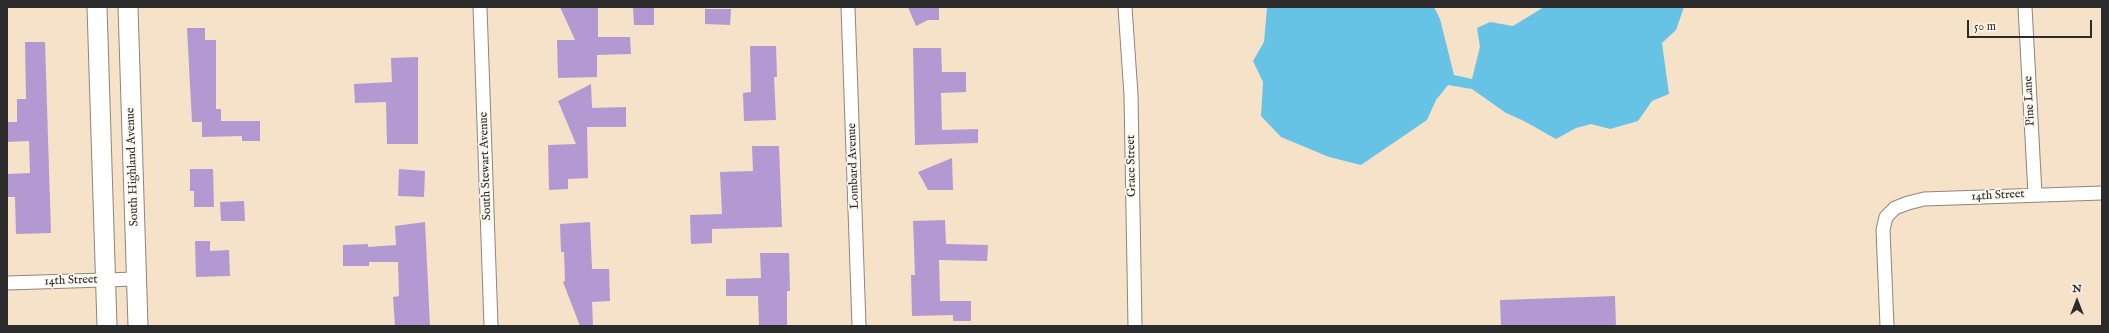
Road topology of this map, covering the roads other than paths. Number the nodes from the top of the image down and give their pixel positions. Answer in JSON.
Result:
{"nodes":[{"id":1,"x":97,"y":7,"type":"edge"},
{"id":2,"x":128,"y":7,"type":"edge"},
{"id":3,"x":480,"y":7,"type":"edge"},
{"id":4,"x":848,"y":7,"type":"edge"},
{"id":5,"x":1125,"y":7,"type":"edge"},
{"id":6,"x":2025,"y":7,"type":"edge"},
{"id":7,"x":2102,"y":193,"type":"edge"},
{"id":8,"x":2035,"y":194,"type":"junction"},
{"id":9,"x":136,"y":279,"type":"junction"},
{"id":10,"x":105,"y":280,"type":"junction"},
{"id":11,"x":7,"y":283,"type":"edge"},
{"id":12,"x":107,"y":326,"type":"edge"},
{"id":13,"x":138,"y":326,"type":"edge"},
{"id":14,"x":491,"y":326,"type":"edge"},
{"id":15,"x":859,"y":326,"type":"edge"},
{"id":16,"x":1136,"y":326,"type":"edge"},
{"id":17,"x":1887,"y":326,"type":"edge"}],
"edges":[{"from":1,"to":10,"type":"main road"},
{"from":2,"to":9,"type":"main road","name":"South Highland Avenue"},
{"from":3,"to":14,"type":"street","name":"South Stewart Avenue"},
{"from":4,"to":15,"type":"street","name":"Lombard Avenue"},
{"from":5,"to":16,"type":"street","name":"Grace Street"},
{"from":6,"to":8,"type":"street","name":"Pine Lane"},
{"from":7,"to":8,"type":"street","name":"14th Street"},
{"from":8,"to":17,"type":"street","name":"14th Street"},
{"from":9,"to":10,"type":"street","name":"14th Street"},
{"from":9,"to":13,"type":"main road","name":"South Highland Avenue"},
{"from":10,"to":11,"type":"street","name":"14th Street"},
{"from":10,"to":12,"type":"main road"}]}
